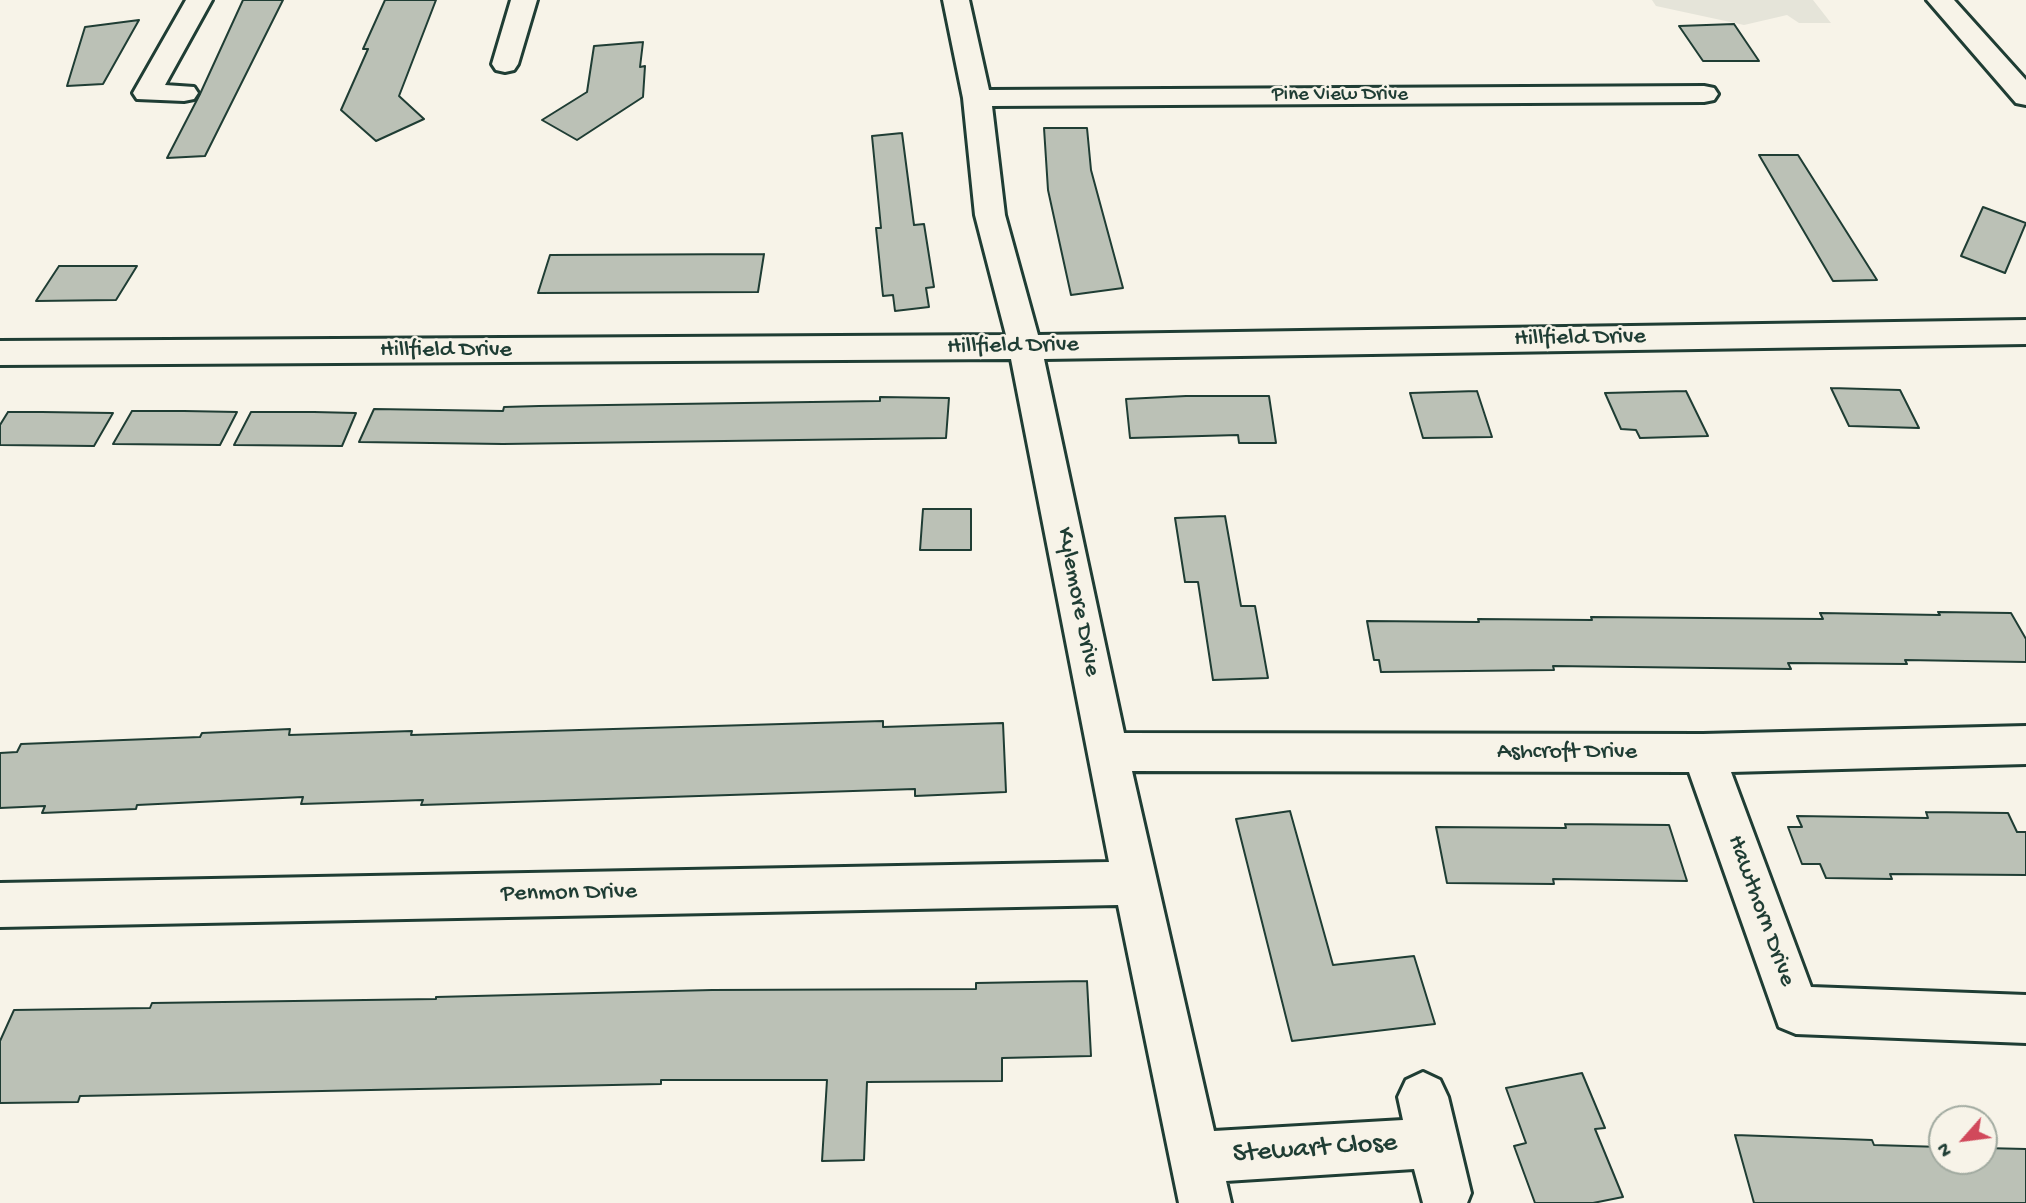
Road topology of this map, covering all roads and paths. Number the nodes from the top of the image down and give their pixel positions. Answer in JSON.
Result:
{"nodes":[{"id":1,"x":198,"y":0,"type":"edge"},
{"id":2,"x":524,"y":0,"type":"edge"},
{"id":3,"x":956,"y":0,"type":"edge"},
{"id":4,"x":1940,"y":0,"type":"edge"},
{"id":5,"x":505,"y":64,"type":"dead end"},
{"id":6,"x":184,"y":93,"type":"dead end"},
{"id":7,"x":1704,"y":94,"type":"dead end"},
{"id":8,"x":2026,"y":97,"type":"edge"},
{"id":9,"x":976,"y":98,"type":"junction"},
{"id":10,"x":2026,"y":332,"type":"edge"},
{"id":11,"x":1026,"y":347,"type":"junction"},
{"id":12,"x":0,"y":354,"type":"edge"},
{"id":13,"x":2026,"y":745,"type":"edge"},
{"id":14,"x":1107,"y":752,"type":"junction"},
{"id":15,"x":1703,"y":753,"type":"junction"},
{"id":16,"x":1137,"y":883,"type":"junction"},
{"id":17,"x":0,"y":905,"type":"edge"},
{"id":18,"x":2026,"y":1019,"type":"edge"},
{"id":19,"x":1201,"y":1180,"type":"edge"},
{"id":20,"x":1445,"y":1193,"type":"dead end"}],
"edges":[{"from":1,"to":6,"type":"street"},
{"from":2,"to":5,"type":"street"},
{"from":3,"to":9,"type":"street","name":"Kylemore Drive"},
{"from":4,"to":8,"type":"street"},
{"from":7,"to":9,"type":"street","name":"Pine View Drive"},
{"from":9,"to":11,"type":"street","name":"Kylemore Drive"},
{"from":10,"to":11,"type":"street","name":"Hillfield Drive"},
{"from":11,"to":12,"type":"street","name":"Hillfield Drive"},
{"from":11,"to":14,"type":"street","name":"Kylemore Drive"},
{"from":13,"to":15,"type":"street","name":"Ashcroft Drive"},
{"from":14,"to":15,"type":"street","name":"Ashcroft Drive"},
{"from":14,"to":16,"type":"street","name":"Kylemore Drive"},
{"from":15,"to":18,"type":"street","name":"Hawthorn Drive"},
{"from":16,"to":17,"type":"street","name":"Penmon Drive"},
{"from":16,"to":19,"type":"street","name":"Kylemore Drive"},
{"from":19,"to":20,"type":"street","name":"Stewart Close"}]}
